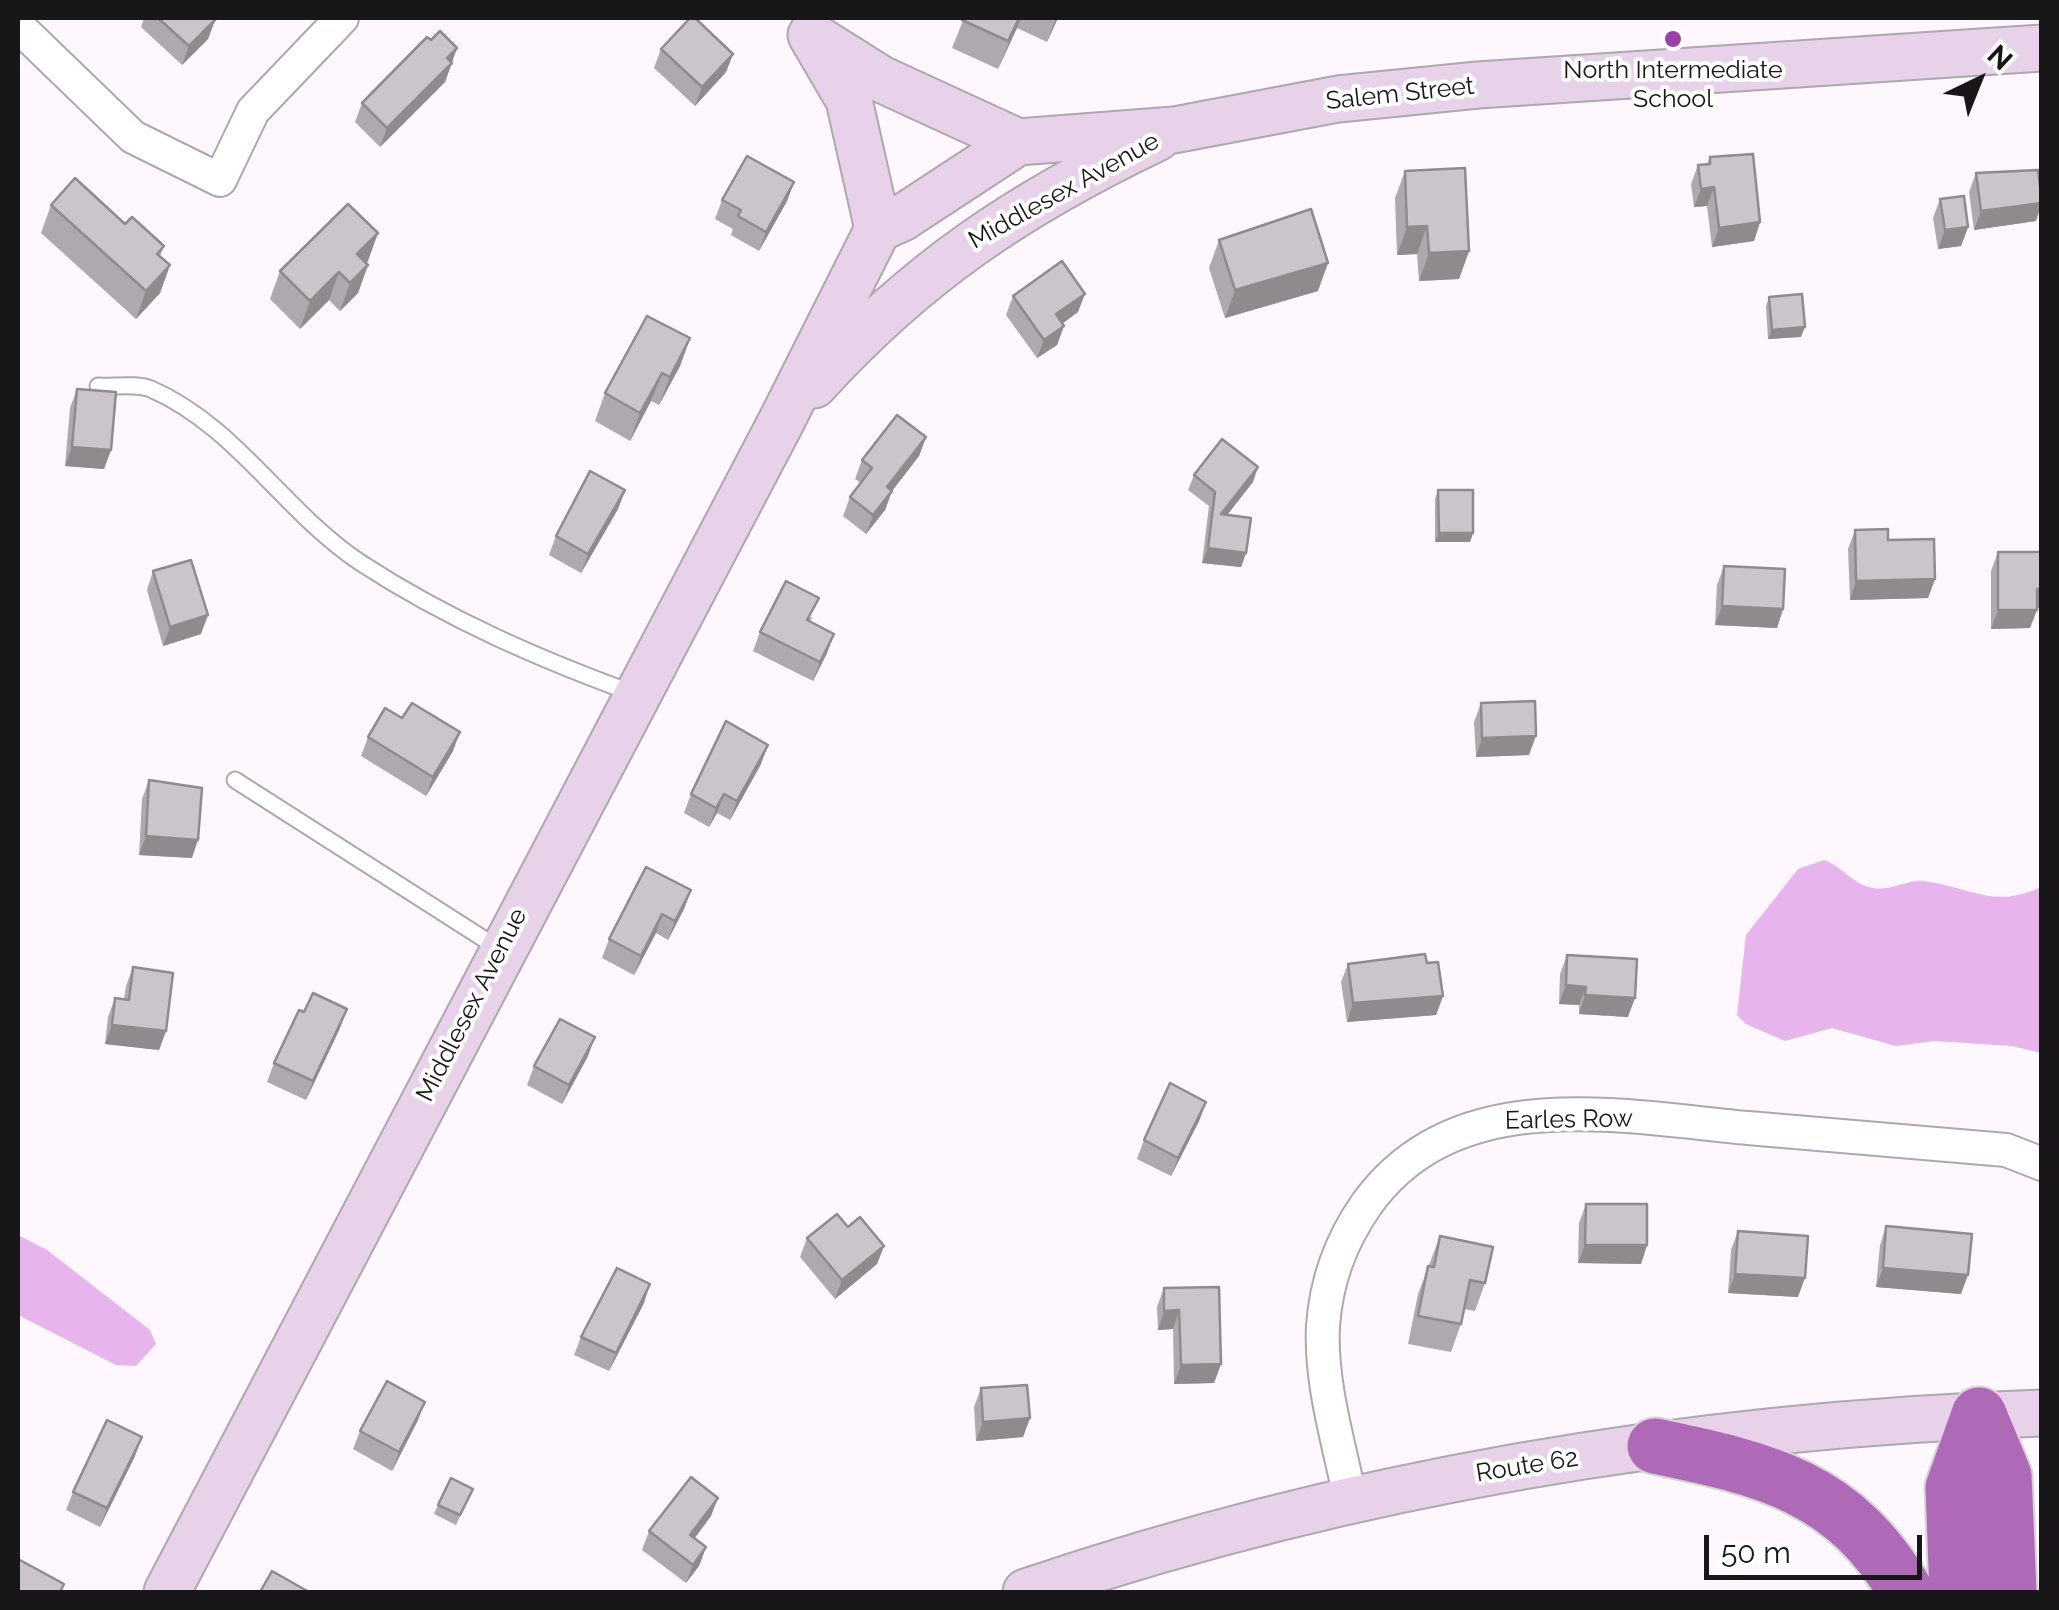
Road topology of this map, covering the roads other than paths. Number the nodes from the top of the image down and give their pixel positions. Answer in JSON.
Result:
{"nodes":[{"id":1,"x":342,"y":18,"type":"edge"},
{"id":2,"x":18,"y":26,"type":"edge"},
{"id":3,"x":803,"y":26,"type":"edge"},
{"id":4,"x":2042,"y":48,"type":"edge"},
{"id":5,"x":1174,"y":130,"type":"junction"},
{"id":6,"x":1018,"y":142,"type":"junction"},
{"id":7,"x":995,"y":225,"type":"junction"},
{"id":8,"x":878,"y":228,"type":"junction"},
{"id":9,"x":956,"y":252,"type":"junction"},
{"id":10,"x":98,"y":386,"type":"edge"},
{"id":11,"x":782,"y":420,"type":"junction"},
{"id":12,"x":635,"y":694,"type":"junction"},
{"id":13,"x":236,"y":780,"type":"dead end"},
{"id":14,"x":501,"y":950,"type":"junction"},
{"id":15,"x":2042,"y":1164,"type":"edge"},
{"id":16,"x":2042,"y":1413,"type":"edge"},
{"id":17,"x":1979,"y":1416,"type":"junction"},
{"id":18,"x":1655,"y":1446,"type":"junction"},
{"id":19,"x":1350,"y":1498,"type":"junction"},
{"id":20,"x":2042,"y":1540,"type":"edge"},
{"id":21,"x":167,"y":1592,"type":"edge"},
{"id":22,"x":1026,"y":1592,"type":"edge"},
{"id":23,"x":1906,"y":1592,"type":"edge"},
{"id":24,"x":1958,"y":1592,"type":"edge"},
{"id":25,"x":2009,"y":1592,"type":"edge"},
{"id":26,"x":2019,"y":1592,"type":"edge"}],
"edges":[{"from":1,"to":2,"type":"street"},
{"from":3,"to":6,"type":"street","name":"Salem Street"},
{"from":3,"to":8,"type":"street"},
{"from":4,"to":5,"type":"street","name":"Salem Street"},
{"from":5,"to":6,"type":"street","name":"Salem Street"},
{"from":5,"to":7,"type":"street","name":"Middlesex Avenue"},
{"from":6,"to":7,"type":"street"},
{"from":6,"to":8,"type":"street"},
{"from":7,"to":9,"type":"street","name":"Middlesex Avenue"},
{"from":8,"to":9,"type":"street"},
{"from":8,"to":11,"type":"street","name":"Middlesex Avenue"},
{"from":9,"to":11,"type":"street","name":"Middlesex Avenue"},
{"from":10,"to":12,"type":"lane"},
{"from":11,"to":12,"type":"street","name":"Middlesex Avenue"},
{"from":12,"to":14,"type":"street","name":"Middlesex Avenue"},
{"from":13,"to":14,"type":"lane"},
{"from":14,"to":21,"type":"street","name":"Middlesex Avenue"},
{"from":15,"to":19,"type":"street","name":"Earles Row"},
{"from":16,"to":17,"type":"street","name":"Route 62"},
{"from":17,"to":18,"type":"street","name":"Route 62"},
{"from":17,"to":24,"type":"highway"},
{"from":17,"to":25,"type":"highway"},
{"from":18,"to":19,"type":"street","name":"Route 62"},
{"from":18,"to":23,"type":"highway"},
{"from":19,"to":22,"type":"street","name":"Route 62"},
{"from":20,"to":26,"type":"highway"}]}
